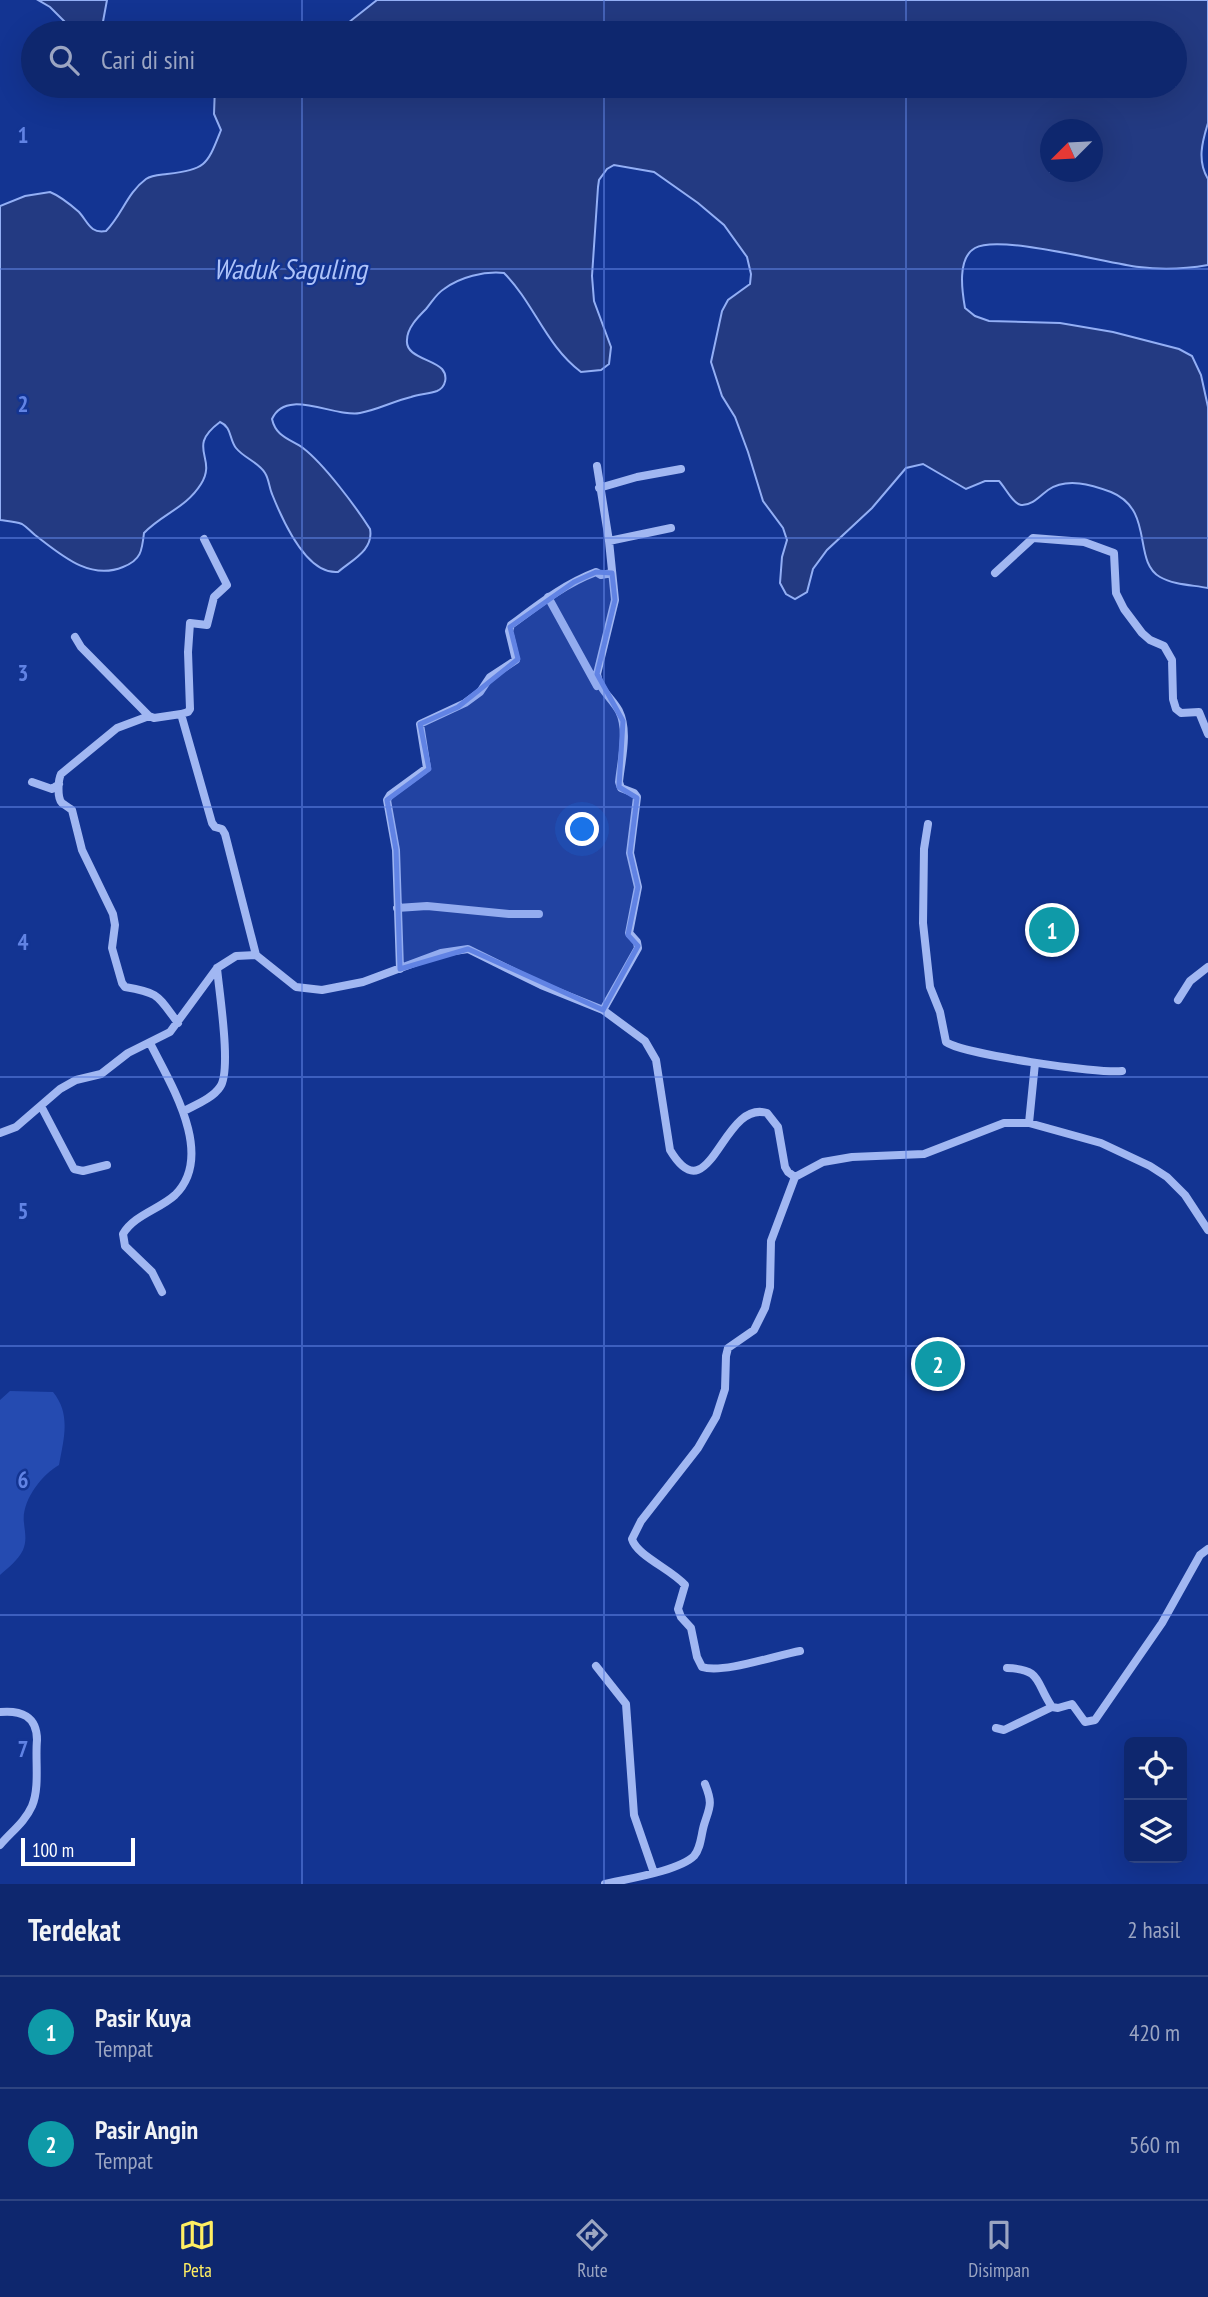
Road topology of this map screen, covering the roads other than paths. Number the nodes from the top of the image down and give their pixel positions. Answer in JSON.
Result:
{"nodes":[{"id":1,"x":597,"y":466,"type":"dead end"},
{"id":2,"x":681,"y":469,"type":"dead end"},
{"id":3,"x":599,"y":488,"type":"junction"},
{"id":4,"x":671,"y":528,"type":"dead end"},
{"id":5,"x":204,"y":539,"type":"dead end"},
{"id":6,"x":609,"y":541,"type":"junction"},
{"id":7,"x":612,"y":573,"type":"junction"},
{"id":8,"x":995,"y":573,"type":"dead end"},
{"id":9,"x":548,"y":597,"type":"junction"},
{"id":10,"x":75,"y":637,"type":"dead end"},
{"id":11,"x":603,"y":689,"type":"junction"},
{"id":12,"x":181,"y":714,"type":"junction"},
{"id":13,"x":149,"y":716,"type":"junction"},
{"id":14,"x":1208,"y":734,"type":"edge"},
{"id":15,"x":32,"y":782,"type":"dead end"},
{"id":16,"x":59,"y":784,"type":"junction"},
{"id":17,"x":928,"y":824,"type":"dead end"},
{"id":18,"x":397,"y":908,"type":"junction"},
{"id":19,"x":539,"y":914,"type":"dead end"},
{"id":20,"x":257,"y":954,"type":"junction"},
{"id":21,"x":1208,"y":967,"type":"edge"},
{"id":22,"x":217,"y":968,"type":"junction"},
{"id":23,"x":400,"y":969,"type":"junction"},
{"id":24,"x":1178,"y":1000,"type":"dead end"},
{"id":25,"x":603,"y":1010,"type":"junction"},
{"id":26,"x":178,"y":1023,"type":"junction"},
{"id":27,"x":150,"y":1044,"type":"junction"},
{"id":28,"x":1035,"y":1063,"type":"junction"},
{"id":29,"x":1122,"y":1071,"type":"dead end"},
{"id":30,"x":41,"y":1106,"type":"junction"},
{"id":31,"x":184,"y":1111,"type":"junction"},
{"id":32,"x":1030,"y":1123,"type":"junction"},
{"id":33,"x":0,"y":1133,"type":"edge"},
{"id":34,"x":107,"y":1165,"type":"dead end"},
{"id":35,"x":795,"y":1177,"type":"junction"},
{"id":36,"x":1208,"y":1230,"type":"edge"},
{"id":37,"x":162,"y":1292,"type":"dead end"},
{"id":38,"x":1208,"y":1549,"type":"edge"},
{"id":39,"x":800,"y":1651,"type":"dead end"},
{"id":40,"x":596,"y":1666,"type":"dead end"},
{"id":41,"x":1007,"y":1668,"type":"dead end"},
{"id":42,"x":1052,"y":1707,"type":"junction"},
{"id":43,"x":0,"y":1713,"type":"edge"},
{"id":44,"x":996,"y":1728,"type":"dead end"},
{"id":45,"x":705,"y":1784,"type":"dead end"},
{"id":46,"x":0,"y":1845,"type":"edge"},
{"id":47,"x":654,"y":1873,"type":"junction"},
{"id":48,"x":605,"y":1884,"type":"edge"}],
"edges":[{"from":1,"to":3,"type":"street"},
{"from":2,"to":3,"type":"street"},
{"from":3,"to":6,"type":"street"},
{"from":4,"to":6,"type":"street"},
{"from":5,"to":12,"type":"street"},
{"from":6,"to":7,"type":"street"},
{"from":7,"to":9,"type":"street"},
{"from":7,"to":11,"type":"street"},
{"from":8,"to":14,"type":"street"},
{"from":9,"to":11,"type":"street"},
{"from":9,"to":18,"type":"street"},
{"from":10,"to":13,"type":"street"},
{"from":11,"to":25,"type":"street"},
{"from":12,"to":13,"type":"street"},
{"from":12,"to":20,"type":"street"},
{"from":13,"to":16,"type":"street"},
{"from":15,"to":16,"type":"street"},
{"from":16,"to":26,"type":"street"},
{"from":17,"to":28,"type":"street"},
{"from":18,"to":19,"type":"street"},
{"from":18,"to":23,"type":"street"},
{"from":20,"to":22,"type":"street"},
{"from":20,"to":23,"type":"street"},
{"from":21,"to":24,"type":"street"},
{"from":22,"to":26,"type":"street"},
{"from":22,"to":31,"type":"street"},
{"from":23,"to":25,"type":"street"},
{"from":25,"to":35,"type":"street"},
{"from":26,"to":27,"type":"street"},
{"from":27,"to":30,"type":"street"},
{"from":27,"to":31,"type":"street"},
{"from":28,"to":29,"type":"street"},
{"from":28,"to":32,"type":"street"},
{"from":30,"to":33,"type":"street"},
{"from":30,"to":34,"type":"street"},
{"from":31,"to":37,"type":"street"},
{"from":32,"to":35,"type":"street"},
{"from":32,"to":36,"type":"street"},
{"from":35,"to":39,"type":"street"},
{"from":38,"to":42,"type":"street"},
{"from":40,"to":47,"type":"street"},
{"from":41,"to":42,"type":"street"},
{"from":42,"to":44,"type":"street"},
{"from":43,"to":46,"type":"street"},
{"from":45,"to":47,"type":"street"},
{"from":47,"to":48,"type":"street"}]}
